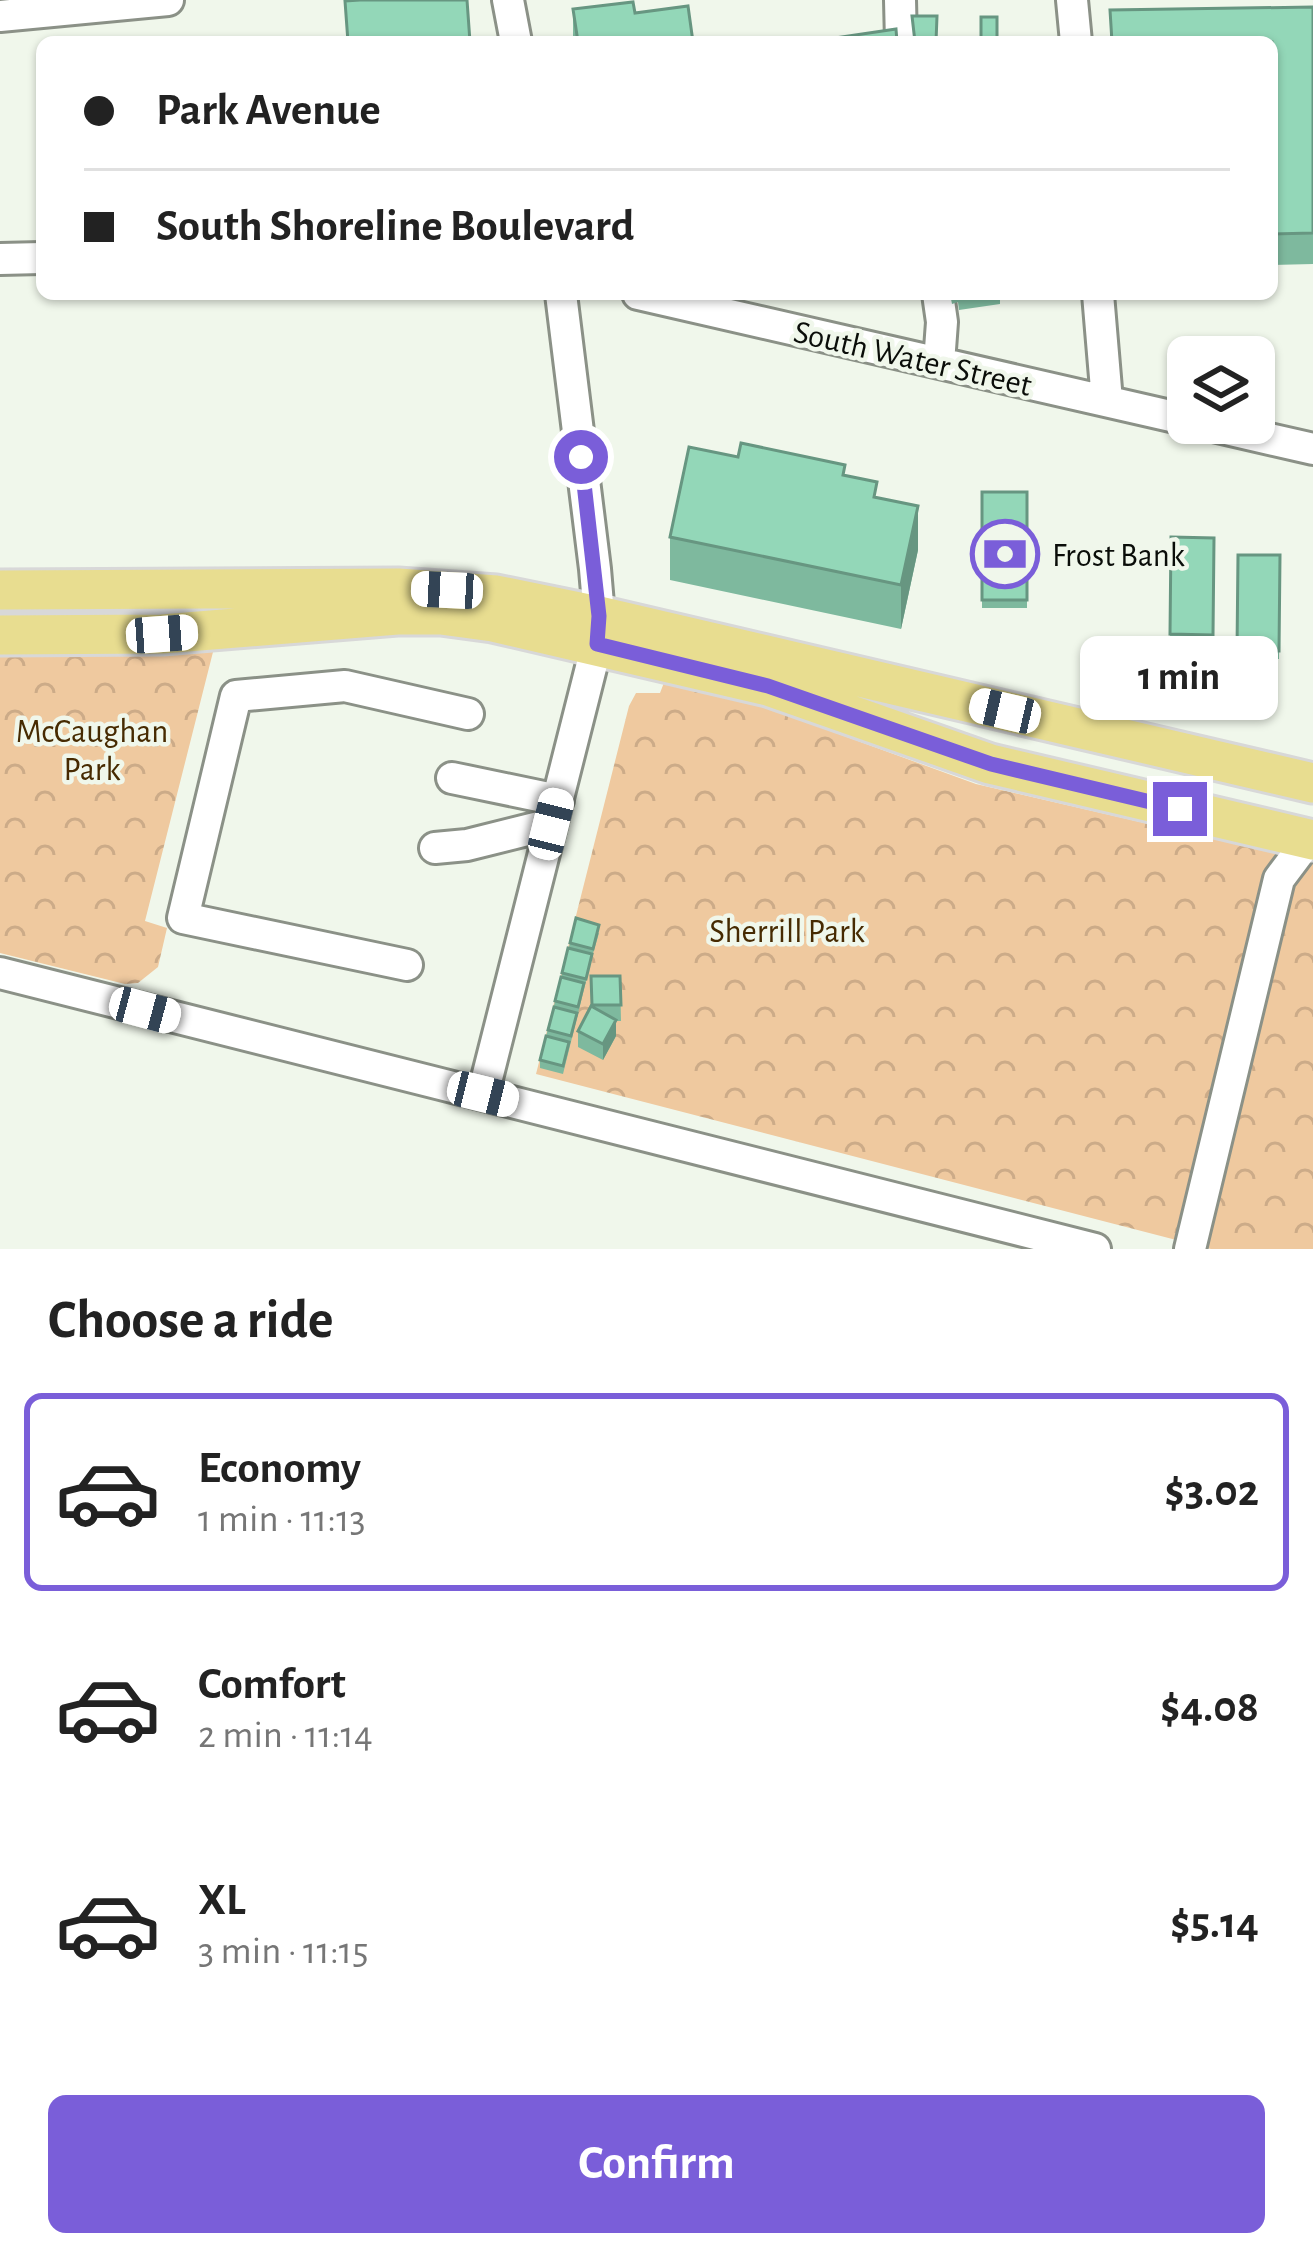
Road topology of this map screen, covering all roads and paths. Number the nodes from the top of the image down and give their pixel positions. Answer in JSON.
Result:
{"nodes":[{"id":1,"x":168,"y":0,"type":"edge"},
{"id":2,"x":508,"y":0,"type":"edge"},
{"id":3,"x":900,"y":0,"type":"edge"},
{"id":4,"x":1072,"y":0,"type":"edge"},
{"id":5,"x":0,"y":16,"type":"edge"},
{"id":6,"x":515,"y":36,"type":"edge"},
{"id":7,"x":902,"y":36,"type":"edge"},
{"id":8,"x":1075,"y":36,"type":"edge"},
{"id":9,"x":36,"y":258,"type":"edge"},
{"id":10,"x":0,"y":259,"type":"edge"},
{"id":11,"x":562,"y":300,"type":"edge"},
{"id":12,"x":664,"y":300,"type":"edge"},
{"id":13,"x":939,"y":300,"type":"edge"},
{"id":14,"x":1099,"y":300,"type":"edge"},
{"id":15,"x":939,"y":363,"type":"junction"},
{"id":16,"x":1108,"y":401,"type":"junction"},
{"id":17,"x":1167,"y":415,"type":"edge"},
{"id":18,"x":1275,"y":440,"type":"edge"},
{"id":19,"x":1313,"y":449,"type":"edge"},
{"id":20,"x":0,"y":590,"type":"edge"},
{"id":21,"x":598,"y":630,"type":"junction"},
{"id":22,"x":0,"y":634,"type":"edge"},
{"id":23,"x":468,"y":713,"type":"dead end"},
{"id":24,"x":452,"y":778,"type":"dead end"},
{"id":25,"x":1313,"y":783,"type":"edge"},
{"id":26,"x":554,"y":812,"type":"junction"},
{"id":27,"x":1311,"y":840,"type":"edge"},
{"id":28,"x":435,"y":848,"type":"dead end"},
{"id":29,"x":407,"y":964,"type":"dead end"},
{"id":30,"x":0,"y":973,"type":"edge"},
{"id":31,"x":483,"y":1094,"type":"junction"},
{"id":32,"x":1095,"y":1249,"type":"edge"},
{"id":33,"x":1190,"y":1249,"type":"edge"}],
"edges":[{"from":1,"to":5,"type":"street"},
{"from":2,"to":6,"type":"street"},
{"from":3,"to":7,"type":"street"},
{"from":4,"to":8,"type":"street"},
{"from":9,"to":10,"type":"street"},
{"from":11,"to":21,"type":"street"},
{"from":12,"to":15,"type":"street","name":"South Water Street"},
{"from":13,"to":15,"type":"street"},
{"from":14,"to":16,"type":"street"},
{"from":15,"to":16,"type":"street","name":"South Water Street"},
{"from":16,"to":17,"type":"street","name":"South Water Street"},
{"from":18,"to":19,"type":"street"},
{"from":20,"to":21,"type":"main road"},
{"from":21,"to":22,"type":"main road"},
{"from":21,"to":25,"type":"main road"},
{"from":21,"to":26,"type":"street"},
{"from":21,"to":27,"type":"main road"},
{"from":23,"to":29,"type":"street"},
{"from":24,"to":26,"type":"street"},
{"from":26,"to":28,"type":"street"},
{"from":26,"to":31,"type":"street"},
{"from":27,"to":33,"type":"street"},
{"from":30,"to":31,"type":"street"},
{"from":31,"to":32,"type":"street"}]}
